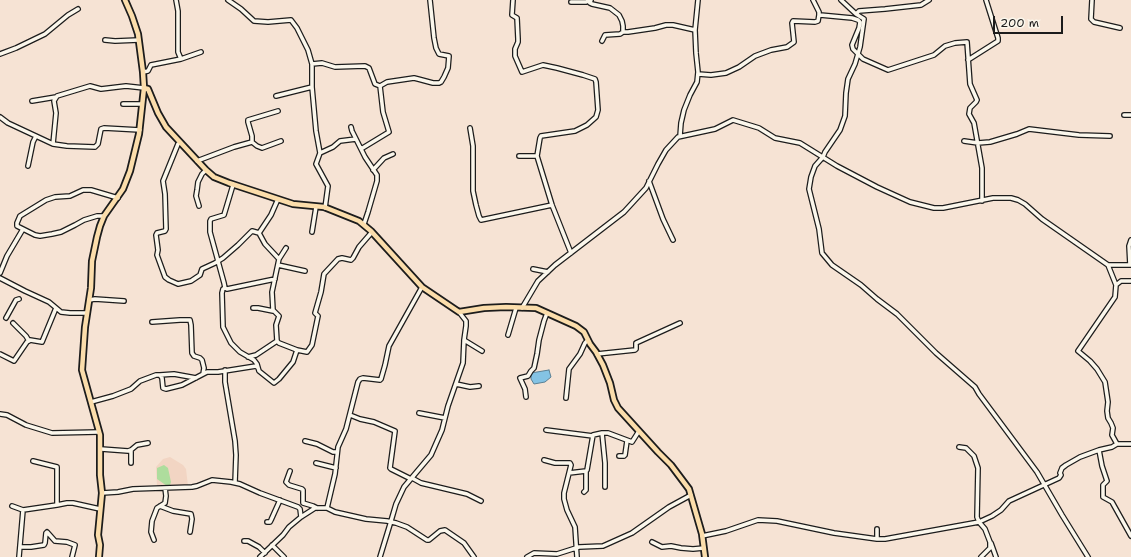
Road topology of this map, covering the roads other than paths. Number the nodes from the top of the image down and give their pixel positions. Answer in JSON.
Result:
{"nodes":[{"id":1,"x":125,"y":0,"type":"edge"},
{"id":2,"x":176,"y":0,"type":"edge"},
{"id":3,"x":228,"y":0,"type":"edge"},
{"id":4,"x":430,"y":0,"type":"edge"},
{"id":5,"x":513,"y":0,"type":"edge"},
{"id":6,"x":698,"y":0,"type":"edge"},
{"id":7,"x":813,"y":0,"type":"edge"},
{"id":8,"x":841,"y":0,"type":"edge"},
{"id":9,"x":929,"y":0,"type":"edge"},
{"id":10,"x":991,"y":0,"type":"edge"},
{"id":11,"x":1092,"y":0,"type":"edge"},
{"id":12,"x":591,"y":1,"type":"edge"},
{"id":13,"x":986,"y":1,"type":"edge"},
{"id":14,"x":571,"y":2,"type":"dead end"},
{"id":15,"x":78,"y":9,"type":"dead end"},
{"id":16,"x":856,"y":14,"type":"junction"},
{"id":17,"x":819,"y":15,"type":"junction"},
{"id":18,"x":1120,"y":28,"type":"dead end"},
{"id":19,"x":695,"y":30,"type":"junction"},
{"id":20,"x":623,"y":32,"type":"junction"},
{"id":21,"x":105,"y":40,"type":"dead end"},
{"id":22,"x":139,"y":40,"type":"junction"},
{"id":23,"x":602,"y":41,"type":"dead end"},
{"id":24,"x":201,"y":52,"type":"dead end"},
{"id":25,"x":0,"y":54,"type":"edge"},
{"id":26,"x":858,"y":54,"type":"junction"},
{"id":27,"x":180,"y":59,"type":"junction"},
{"id":28,"x":968,"y":60,"type":"junction"},
{"id":29,"x":312,"y":64,"type":"junction"},
{"id":30,"x":143,"y":72,"type":"junction"},
{"id":31,"x":698,"y":74,"type":"junction"},
{"id":32,"x":380,"y":86,"type":"junction"},
{"id":33,"x":312,"y":87,"type":"junction"},
{"id":34,"x":144,"y":88,"type":"junction"},
{"id":35,"x":276,"y":96,"type":"dead end"},
{"id":36,"x":56,"y":97,"type":"junction"},
{"id":37,"x":32,"y":101,"type":"dead end"},
{"id":38,"x":123,"y":104,"type":"dead end"},
{"id":39,"x":142,"y":104,"type":"junction"},
{"id":40,"x":278,"y":111,"type":"dead end"},
{"id":41,"x":1124,"y":115,"type":"dead end"},
{"id":42,"x":1131,"y":115,"type":"edge"},
{"id":43,"x":0,"y":117,"type":"edge"},
{"id":44,"x":351,"y":126,"type":"dead end"},
{"id":45,"x":470,"y":128,"type":"dead end"},
{"id":46,"x":140,"y":130,"type":"junction"},
{"id":47,"x":36,"y":136,"type":"junction"},
{"id":48,"x":680,"y":136,"type":"junction"},
{"id":49,"x":1110,"y":136,"type":"dead end"},
{"id":50,"x":356,"y":139,"type":"junction"},
{"id":51,"x":281,"y":141,"type":"dead end"},
{"id":52,"x":964,"y":141,"type":"dead end"},
{"id":53,"x":180,"y":142,"type":"junction"},
{"id":54,"x":252,"y":142,"type":"junction"},
{"id":55,"x":978,"y":143,"type":"junction"},
{"id":56,"x":53,"y":144,"type":"junction"},
{"id":57,"x":361,"y":149,"type":"junction"},
{"id":58,"x":320,"y":154,"type":"junction"},
{"id":59,"x":393,"y":154,"type":"dead end"},
{"id":60,"x":519,"y":156,"type":"dead end"},
{"id":61,"x":537,"y":156,"type":"junction"},
{"id":62,"x":823,"y":157,"type":"junction"},
{"id":63,"x":197,"y":161,"type":"junction"},
{"id":64,"x":28,"y":166,"type":"dead end"},
{"id":65,"x":206,"y":170,"type":"junction"},
{"id":66,"x":373,"y":170,"type":"junction"},
{"id":67,"x":649,"y":181,"type":"junction"},
{"id":68,"x":233,"y":185,"type":"junction"},
{"id":69,"x":118,"y":198,"type":"junction"},
{"id":70,"x":278,"y":199,"type":"junction"},
{"id":71,"x":982,"y":201,"type":"junction"},
{"id":72,"x":552,"y":205,"type":"junction"},
{"id":73,"x":199,"y":206,"type":"dead end"},
{"id":74,"x":316,"y":207,"type":"junction"},
{"id":75,"x":325,"y":208,"type":"junction"},
{"id":76,"x":104,"y":216,"type":"junction"},
{"id":77,"x":364,"y":224,"type":"junction"},
{"id":78,"x":23,"y":229,"type":"junction"},
{"id":79,"x":312,"y":232,"type":"dead end"},
{"id":80,"x":372,"y":232,"type":"junction"},
{"id":81,"x":258,"y":233,"type":"junction"},
{"id":82,"x":674,"y":240,"type":"dead end"},
{"id":83,"x":1131,"y":240,"type":"edge"},
{"id":84,"x":286,"y":248,"type":"dead end"},
{"id":85,"x":571,"y":253,"type":"junction"},
{"id":86,"x":279,"y":259,"type":"junction"},
{"id":87,"x":218,"y":261,"type":"junction"},
{"id":88,"x":278,"y":265,"type":"junction"},
{"id":89,"x":1108,"y":265,"type":"junction"},
{"id":90,"x":1131,"y":265,"type":"edge"},
{"id":91,"x":533,"y":269,"type":"dead end"},
{"id":92,"x":305,"y":271,"type":"dead end"},
{"id":93,"x":548,"y":272,"type":"junction"},
{"id":94,"x":0,"y":273,"type":"edge"},
{"id":95,"x":0,"y":278,"type":"edge"},
{"id":96,"x":275,"y":279,"type":"junction"},
{"id":97,"x":1131,"y":280,"type":"edge"},
{"id":98,"x":1116,"y":285,"type":"junction"},
{"id":99,"x":422,"y":287,"type":"junction"},
{"id":100,"x":225,"y":288,"type":"junction"},
{"id":101,"x":23,"y":290,"type":"junction"},
{"id":102,"x":89,"y":300,"type":"junction"},
{"id":103,"x":124,"y":301,"type":"dead end"},
{"id":104,"x":56,"y":308,"type":"junction"},
{"id":105,"x":253,"y":308,"type":"dead end"},
{"id":106,"x":516,"y":308,"type":"junction"},
{"id":107,"x":522,"y":308,"type":"junction"},
{"id":108,"x":273,"y":311,"type":"junction"},
{"id":109,"x":459,"y":312,"type":"junction"},
{"id":110,"x":87,"y":313,"type":"junction"},
{"id":111,"x":547,"y":313,"type":"junction"},
{"id":112,"x":6,"y":318,"type":"dead end"},
{"id":113,"x":152,"y":322,"type":"dead end"},
{"id":114,"x":680,"y":322,"type":"dead end"},
{"id":115,"x":13,"y":323,"type":"dead end"},
{"id":116,"x":508,"y":335,"type":"dead end"},
{"id":117,"x":464,"y":340,"type":"junction"},
{"id":118,"x":588,"y":340,"type":"junction"},
{"id":119,"x":29,"y":341,"type":"junction"},
{"id":120,"x":277,"y":341,"type":"junction"},
{"id":121,"x":297,"y":350,"type":"junction"},
{"id":122,"x":482,"y":351,"type":"dead end"},
{"id":123,"x":0,"y":354,"type":"edge"},
{"id":124,"x":597,"y":354,"type":"junction"},
{"id":125,"x":248,"y":357,"type":"junction"},
{"id":126,"x":257,"y":367,"type":"junction"},
{"id":127,"x":225,"y":370,"type":"junction"},
{"id":128,"x":203,"y":374,"type":"junction"},
{"id":129,"x":160,"y":375,"type":"junction"},
{"id":130,"x":196,"y":378,"type":"junction"},
{"id":131,"x":456,"y":384,"type":"junction"},
{"id":132,"x":479,"y":386,"type":"dead end"},
{"id":133,"x":526,"y":397,"type":"dead end"},
{"id":134,"x":566,"y":398,"type":"dead end"},
{"id":135,"x":92,"y":402,"type":"junction"},
{"id":136,"x":420,"y":413,"type":"dead end"},
{"id":137,"x":0,"y":414,"type":"edge"},
{"id":138,"x":350,"y":416,"type":"junction"},
{"id":139,"x":445,"y":418,"type":"junction"},
{"id":140,"x":546,"y":430,"type":"dead end"},
{"id":141,"x":639,"y":431,"type":"junction"},
{"id":142,"x":100,"y":432,"type":"junction"},
{"id":143,"x":602,"y":433,"type":"junction"},
{"id":144,"x":593,"y":436,"type":"junction"},
{"id":145,"x":305,"y":441,"type":"dead end"},
{"id":146,"x":628,"y":441,"type":"junction"},
{"id":147,"x":148,"y":443,"type":"dead end"},
{"id":148,"x":1117,"y":444,"type":"junction"},
{"id":149,"x":1131,"y":444,"type":"edge"},
{"id":150,"x":959,"y":447,"type":"dead end"},
{"id":151,"x":101,"y":449,"type":"junction"},
{"id":152,"x":131,"y":450,"type":"junction"},
{"id":153,"x":1099,"y":450,"type":"junction"},
{"id":154,"x":337,"y":452,"type":"junction"},
{"id":155,"x":619,"y":456,"type":"dead end"},
{"id":156,"x":544,"y":460,"type":"dead end"},
{"id":157,"x":33,"y":461,"type":"dead end"},
{"id":158,"x":131,"y":463,"type":"dead end"},
{"id":159,"x":316,"y":463,"type":"dead end"},
{"id":160,"x":336,"y":468,"type":"junction"},
{"id":161,"x":586,"y":471,"type":"junction"},
{"id":162,"x":290,"y":472,"type":"dead end"},
{"id":163,"x":569,"y":473,"type":"junction"},
{"id":164,"x":412,"y":478,"type":"junction"},
{"id":165,"x":235,"y":483,"type":"junction"},
{"id":166,"x":1045,"y":485,"type":"junction"},
{"id":167,"x":605,"y":487,"type":"dead end"},
{"id":168,"x":165,"y":488,"type":"junction"},
{"id":169,"x":584,"y":492,"type":"dead end"},
{"id":170,"x":102,"y":493,"type":"junction"},
{"id":171,"x":691,"y":495,"type":"junction"},
{"id":172,"x":280,"y":500,"type":"junction"},
{"id":173,"x":481,"y":501,"type":"dead end"},
{"id":174,"x":57,"y":505,"type":"junction"},
{"id":175,"x":12,"y":506,"type":"dead end"},
{"id":176,"x":160,"y":506,"type":"junction"},
{"id":177,"x":318,"y":508,"type":"junction"},
{"id":178,"x":327,"y":508,"type":"junction"},
{"id":179,"x":100,"y":509,"type":"junction"},
{"id":180,"x":23,"y":510,"type":"junction"},
{"id":181,"x":301,"y":517,"type":"junction"},
{"id":182,"x":392,"y":521,"type":"junction"},
{"id":183,"x":267,"y":522,"type":"dead end"},
{"id":184,"x":979,"y":522,"type":"junction"},
{"id":185,"x":877,"y":529,"type":"dead end"},
{"id":186,"x":190,"y":532,"type":"dead end"},
{"id":187,"x":702,"y":536,"type":"junction"},
{"id":188,"x":1131,"y":536,"type":"edge"},
{"id":189,"x":877,"y":539,"type":"junction"},
{"id":190,"x":154,"y":540,"type":"dead end"},
{"id":191,"x":244,"y":541,"type":"dead end"},
{"id":192,"x":652,"y":542,"type":"dead end"},
{"id":193,"x":990,"y":543,"type":"junction"},
{"id":194,"x":272,"y":545,"type":"junction"},
{"id":195,"x":20,"y":547,"type":"junction"},
{"id":196,"x":576,"y":547,"type":"junction"},
{"id":197,"x":704,"y":548,"type":"junction"},
{"id":198,"x":265,"y":553,"type":"junction"},
{"id":199,"x":20,"y":557,"type":"edge"},
{"id":200,"x":72,"y":557,"type":"edge"},
{"id":201,"x":99,"y":557,"type":"edge"},
{"id":202,"x":260,"y":557,"type":"edge"},
{"id":203,"x":284,"y":557,"type":"edge"},
{"id":204,"x":380,"y":557,"type":"edge"},
{"id":205,"x":474,"y":557,"type":"edge"},
{"id":206,"x":527,"y":557,"type":"edge"},
{"id":207,"x":577,"y":557,"type":"edge"},
{"id":208,"x":705,"y":557,"type":"edge"},
{"id":209,"x":981,"y":557,"type":"edge"},
{"id":210,"x":996,"y":557,"type":"edge"},
{"id":211,"x":1088,"y":557,"type":"edge"}],
"edges":[{"from":1,"to":22,"type":"main road"},
{"from":2,"to":27,"type":"street"},
{"from":3,"to":29,"type":"street"},
{"from":4,"to":32,"type":"street"},
{"from":5,"to":61,"type":"street"},
{"from":6,"to":19,"type":"street"},
{"from":7,"to":17,"type":"street"},
{"from":8,"to":16,"type":"street"},
{"from":9,"to":16,"type":"street"},
{"from":10,"to":13,"type":"street"},
{"from":11,"to":18,"type":"street"},
{"from":12,"to":14,"type":"street"},
{"from":12,"to":20,"type":"street"},
{"from":13,"to":28,"type":"street"},
{"from":15,"to":25,"type":"street"},
{"from":16,"to":26,"type":"street"},
{"from":17,"to":26,"type":"street"},
{"from":17,"to":31,"type":"street"},
{"from":19,"to":20,"type":"street"},
{"from":19,"to":31,"type":"street"},
{"from":20,"to":23,"type":"street"},
{"from":21,"to":22,"type":"street"},
{"from":22,"to":30,"type":"main road"},
{"from":24,"to":27,"type":"street"},
{"from":26,"to":28,"type":"street"},
{"from":26,"to":62,"type":"street"},
{"from":27,"to":30,"type":"street"},
{"from":28,"to":55,"type":"street"},
{"from":29,"to":32,"type":"street"},
{"from":29,"to":33,"type":"street"},
{"from":30,"to":34,"type":"main road"},
{"from":31,"to":48,"type":"street"},
{"from":32,"to":57,"type":"street"},
{"from":33,"to":35,"type":"street"},
{"from":33,"to":58,"type":"street"},
{"from":34,"to":36,"type":"street"},
{"from":34,"to":39,"type":"main road"},
{"from":34,"to":53,"type":"main road"},
{"from":36,"to":37,"type":"street"},
{"from":36,"to":56,"type":"street"},
{"from":38,"to":39,"type":"street"},
{"from":39,"to":46,"type":"main road"},
{"from":40,"to":54,"type":"street"},
{"from":41,"to":42,"type":"street"},
{"from":43,"to":47,"type":"street"},
{"from":44,"to":50,"type":"street"},
{"from":45,"to":72,"type":"street"},
{"from":46,"to":56,"type":"street"},
{"from":46,"to":69,"type":"main road"},
{"from":47,"to":56,"type":"street"},
{"from":47,"to":64,"type":"street"},
{"from":48,"to":62,"type":"street"},
{"from":48,"to":67,"type":"street"},
{"from":49,"to":55,"type":"street"},
{"from":50,"to":57,"type":"street"},
{"from":50,"to":58,"type":"street"},
{"from":51,"to":54,"type":"street"},
{"from":52,"to":55,"type":"street"},
{"from":53,"to":63,"type":"main road"},
{"from":53,"to":87,"type":"street"},
{"from":54,"to":63,"type":"street"},
{"from":55,"to":71,"type":"street"},
{"from":57,"to":66,"type":"street"},
{"from":58,"to":75,"type":"street"},
{"from":59,"to":66,"type":"street"},
{"from":60,"to":61,"type":"street"},
{"from":61,"to":72,"type":"street"},
{"from":62,"to":71,"type":"street"},
{"from":62,"to":166,"type":"street"},
{"from":63,"to":65,"type":"main road"},
{"from":65,"to":68,"type":"main road"},
{"from":65,"to":73,"type":"street"},
{"from":66,"to":77,"type":"street"},
{"from":67,"to":82,"type":"street"},
{"from":67,"to":85,"type":"street"},
{"from":68,"to":70,"type":"main road"},
{"from":68,"to":87,"type":"street"},
{"from":69,"to":76,"type":"main road"},
{"from":69,"to":78,"type":"street"},
{"from":70,"to":74,"type":"main road"},
{"from":70,"to":81,"type":"street"},
{"from":71,"to":89,"type":"street"},
{"from":72,"to":85,"type":"street"},
{"from":74,"to":75,"type":"main road"},
{"from":74,"to":79,"type":"street"},
{"from":75,"to":77,"type":"main road"},
{"from":76,"to":78,"type":"street"},
{"from":76,"to":102,"type":"main road"},
{"from":77,"to":80,"type":"main road"},
{"from":78,"to":94,"type":"street"},
{"from":80,"to":99,"type":"main road"},
{"from":80,"to":121,"type":"street"},
{"from":81,"to":86,"type":"street"},
{"from":81,"to":87,"type":"street"},
{"from":83,"to":90,"type":"street"},
{"from":84,"to":86,"type":"street"},
{"from":85,"to":93,"type":"street"},
{"from":86,"to":88,"type":"street"},
{"from":87,"to":100,"type":"street"},
{"from":88,"to":92,"type":"street"},
{"from":88,"to":96,"type":"street"},
{"from":89,"to":90,"type":"street"},
{"from":89,"to":98,"type":"street"},
{"from":91,"to":93,"type":"street"},
{"from":93,"to":107,"type":"street"},
{"from":95,"to":101,"type":"street"},
{"from":96,"to":100,"type":"street"},
{"from":96,"to":108,"type":"street"},
{"from":97,"to":98,"type":"street"},
{"from":98,"to":148,"type":"street"},
{"from":99,"to":109,"type":"main road"},
{"from":99,"to":138,"type":"street"},
{"from":100,"to":125,"type":"street"},
{"from":101,"to":104,"type":"street"},
{"from":101,"to":112,"type":"street"},
{"from":102,"to":103,"type":"street"},
{"from":102,"to":110,"type":"main road"},
{"from":104,"to":110,"type":"street"},
{"from":104,"to":119,"type":"street"},
{"from":105,"to":108,"type":"street"},
{"from":106,"to":107,"type":"main road"},
{"from":106,"to":109,"type":"main road"},
{"from":106,"to":116,"type":"street"},
{"from":107,"to":111,"type":"main road"},
{"from":108,"to":120,"type":"street"},
{"from":109,"to":117,"type":"street"},
{"from":110,"to":135,"type":"main road"},
{"from":111,"to":118,"type":"main road"},
{"from":111,"to":133,"type":"street"},
{"from":113,"to":128,"type":"street"},
{"from":114,"to":124,"type":"street"},
{"from":115,"to":119,"type":"street"},
{"from":117,"to":122,"type":"street"},
{"from":117,"to":131,"type":"street"},
{"from":118,"to":124,"type":"main road"},
{"from":118,"to":134,"type":"street"},
{"from":119,"to":123,"type":"street"},
{"from":120,"to":121,"type":"street"},
{"from":120,"to":125,"type":"street"},
{"from":121,"to":126,"type":"street"},
{"from":124,"to":141,"type":"main road"},
{"from":125,"to":126,"type":"street"},
{"from":126,"to":127,"type":"street"},
{"from":127,"to":128,"type":"street"},
{"from":127,"to":165,"type":"street"},
{"from":128,"to":130,"type":"street"},
{"from":129,"to":130,"type":"street"},
{"from":129,"to":130,"type":"street"},
{"from":129,"to":135,"type":"street"},
{"from":131,"to":132,"type":"street"},
{"from":131,"to":139,"type":"street"},
{"from":135,"to":142,"type":"main road"},
{"from":136,"to":139,"type":"street"},
{"from":137,"to":142,"type":"street"},
{"from":138,"to":154,"type":"street"},
{"from":138,"to":164,"type":"street"},
{"from":139,"to":164,"type":"street"},
{"from":140,"to":144,"type":"street"},
{"from":141,"to":146,"type":"street"},
{"from":141,"to":171,"type":"main road"},
{"from":142,"to":151,"type":"main road"},
{"from":143,"to":144,"type":"street"},
{"from":143,"to":146,"type":"street"},
{"from":143,"to":167,"type":"street"},
{"from":144,"to":161,"type":"street"},
{"from":145,"to":154,"type":"street"},
{"from":146,"to":155,"type":"street"},
{"from":147,"to":152,"type":"street"},
{"from":148,"to":149,"type":"street"},
{"from":148,"to":153,"type":"street"},
{"from":150,"to":184,"type":"street"},
{"from":151,"to":152,"type":"street"},
{"from":151,"to":170,"type":"main road"},
{"from":152,"to":158,"type":"street"},
{"from":153,"to":166,"type":"street"},
{"from":153,"to":188,"type":"street"},
{"from":154,"to":160,"type":"street"},
{"from":156,"to":163,"type":"street"},
{"from":157,"to":174,"type":"street"},
{"from":159,"to":160,"type":"street"},
{"from":160,"to":178,"type":"street"},
{"from":161,"to":163,"type":"street"},
{"from":161,"to":169,"type":"street"},
{"from":162,"to":177,"type":"street"},
{"from":163,"to":196,"type":"street"},
{"from":164,"to":173,"type":"street"},
{"from":164,"to":182,"type":"street"},
{"from":165,"to":168,"type":"street"},
{"from":165,"to":172,"type":"street"},
{"from":166,"to":184,"type":"street"},
{"from":166,"to":211,"type":"street"},
{"from":168,"to":170,"type":"street"},
{"from":168,"to":176,"type":"street"},
{"from":170,"to":179,"type":"main road"},
{"from":171,"to":187,"type":"main road"},
{"from":171,"to":196,"type":"street"},
{"from":172,"to":181,"type":"street"},
{"from":172,"to":183,"type":"street"},
{"from":174,"to":179,"type":"street"},
{"from":174,"to":180,"type":"street"},
{"from":175,"to":180,"type":"street"},
{"from":176,"to":186,"type":"street"},
{"from":176,"to":190,"type":"street"},
{"from":177,"to":178,"type":"street"},
{"from":177,"to":181,"type":"street"},
{"from":178,"to":182,"type":"street"},
{"from":179,"to":201,"type":"main road"},
{"from":180,"to":195,"type":"street"},
{"from":181,"to":194,"type":"street"},
{"from":182,"to":204,"type":"street"},
{"from":182,"to":205,"type":"street"},
{"from":184,"to":189,"type":"street"},
{"from":184,"to":193,"type":"street"},
{"from":185,"to":189,"type":"street"},
{"from":187,"to":189,"type":"street"},
{"from":187,"to":197,"type":"main road"},
{"from":191,"to":198,"type":"street"},
{"from":192,"to":197,"type":"street"},
{"from":193,"to":209,"type":"street"},
{"from":193,"to":210,"type":"street"},
{"from":194,"to":198,"type":"street"},
{"from":194,"to":203,"type":"street"},
{"from":195,"to":199,"type":"street"},
{"from":195,"to":200,"type":"street"},
{"from":196,"to":206,"type":"street"},
{"from":196,"to":207,"type":"street"},
{"from":197,"to":208,"type":"main road"},
{"from":198,"to":202,"type":"street"}]}
